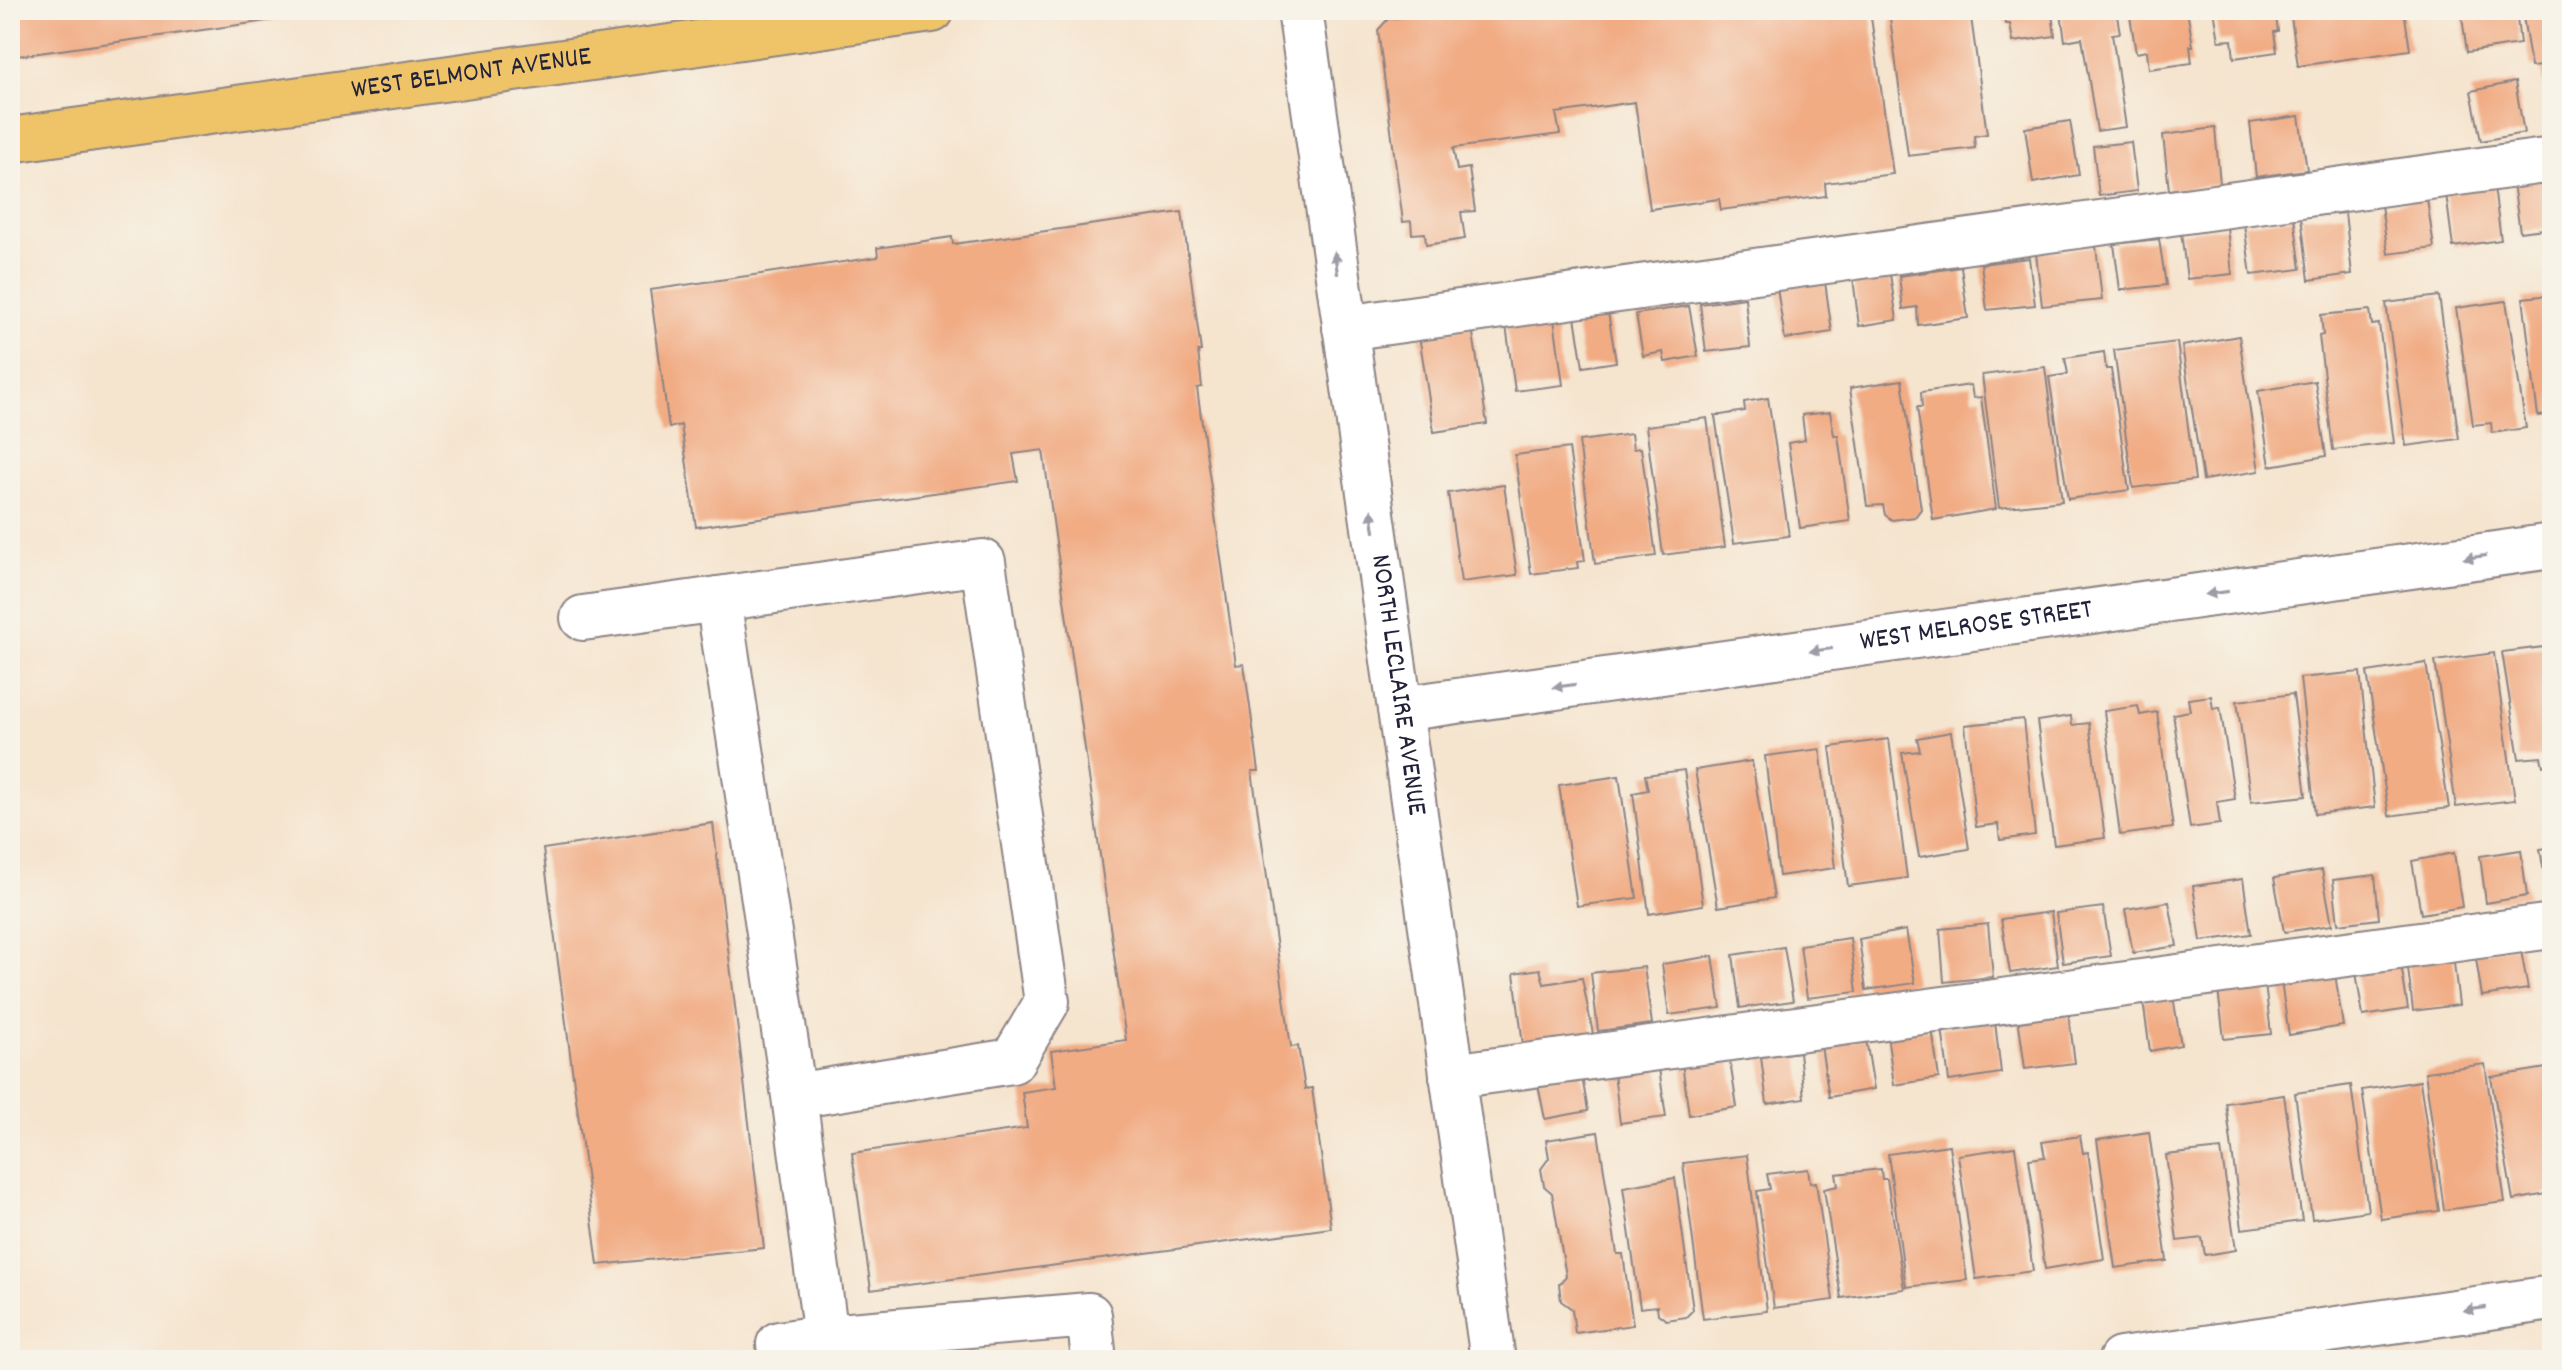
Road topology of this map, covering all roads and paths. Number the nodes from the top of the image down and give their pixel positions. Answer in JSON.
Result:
{"nodes":[{"id":1,"x":932,"y":10,"type":"edge"},
{"id":2,"x":1300,"y":10,"type":"edge"},
{"id":3,"x":10,"y":140,"type":"edge"},
{"id":4,"x":2552,"y":160,"type":"edge"},
{"id":5,"x":1345,"y":328,"type":"junction"},
{"id":6,"x":2552,"y":546,"type":"edge"},
{"id":7,"x":718,"y":599,"type":"junction"},
{"id":8,"x":583,"y":618,"type":"dead end"},
{"id":9,"x":1400,"y":709,"type":"junction"},
{"id":10,"x":2552,"y":926,"type":"edge"},
{"id":11,"x":1452,"y":1076,"type":"junction"},
{"id":12,"x":794,"y":1096,"type":"junction"},
{"id":13,"x":2552,"y":1298,"type":"edge"},
{"id":14,"x":826,"y":1337,"type":"junction"},
{"id":15,"x":781,"y":1360,"type":"edge"},
{"id":16,"x":1094,"y":1360,"type":"edge"},
{"id":17,"x":1493,"y":1360,"type":"edge"},
{"id":18,"x":2121,"y":1360,"type":"edge"}],
"edges":[{"from":1,"to":3,"type":"main road","name":"WEST BELMONT AVENUE"},
{"from":5,"to":2,"type":"street","name":"NORTH LECLAIRE AVENUE","one_way":true},
{"from":4,"to":5,"type":"street"},
{"from":9,"to":5,"type":"street","name":"NORTH LECLAIRE AVENUE","one_way":true},
{"from":6,"to":9,"type":"street","name":"WEST MELROSE STREET","one_way":true},
{"from":7,"to":8,"type":"street"},
{"from":7,"to":12,"type":"street"},
{"from":7,"to":12,"type":"street"},
{"from":9,"to":11,"type":"street","name":"NORTH LECLAIRE AVENUE"},
{"from":10,"to":11,"type":"street"},
{"from":11,"to":17,"type":"street","name":"NORTH LECLAIRE AVENUE"},
{"from":12,"to":14,"type":"street"},
{"from":13,"to":18,"type":"street","one_way":true},
{"from":14,"to":15,"type":"street"},
{"from":14,"to":16,"type":"street"}]}
